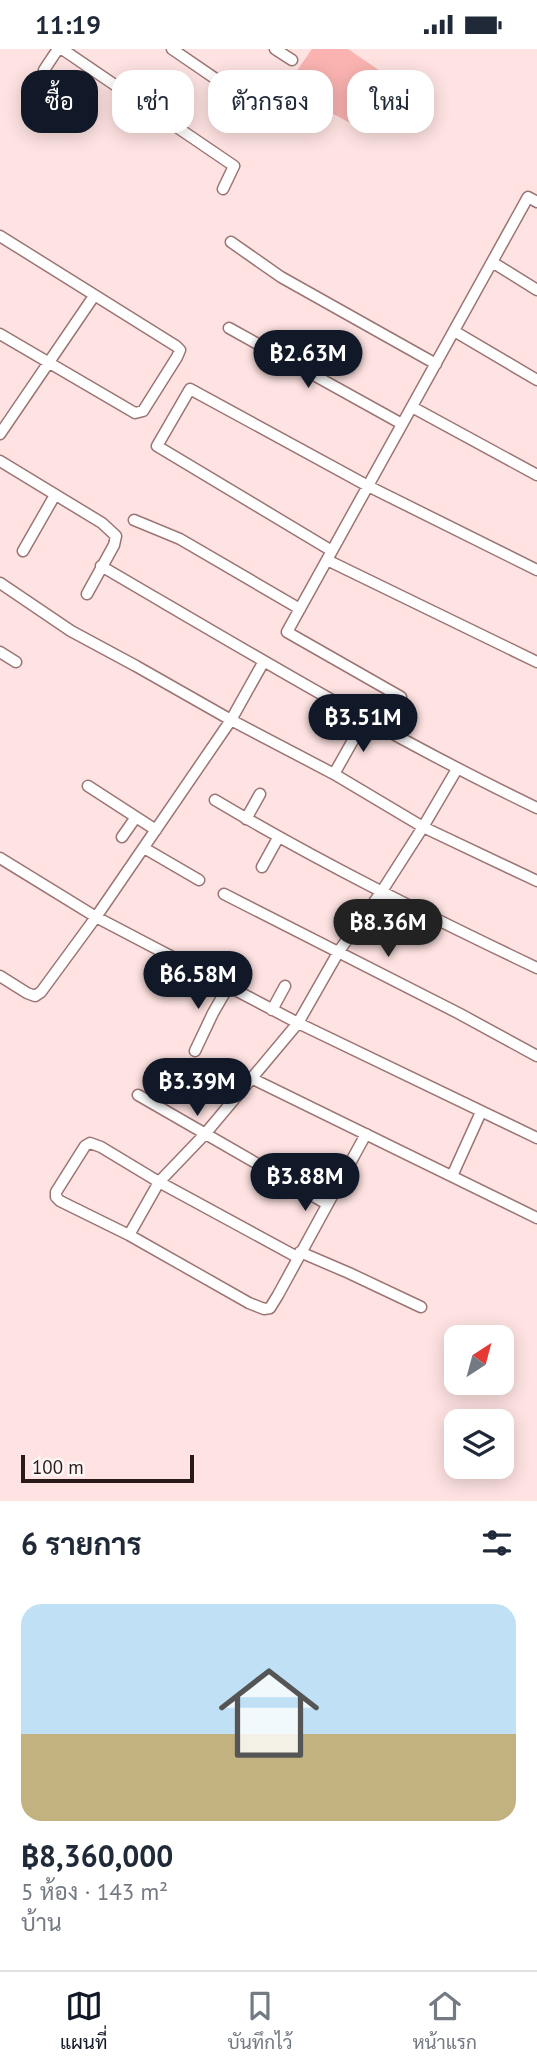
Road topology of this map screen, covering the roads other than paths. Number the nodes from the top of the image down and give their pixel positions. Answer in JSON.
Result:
{"nodes":[{"id":1,"x":60,"y":49,"type":"edge"},
{"id":2,"x":172,"y":49,"type":"edge"},
{"id":3,"x":275,"y":49,"type":"edge"},
{"id":4,"x":292,"y":60,"type":"dead end"},
{"id":5,"x":45,"y":70,"type":"edge"},
{"id":6,"x":208,"y":74,"type":"edge"},
{"id":7,"x":223,"y":189,"type":"dead end"},
{"id":8,"x":537,"y":202,"type":"edge"},
{"id":9,"x":0,"y":236,"type":"edge"},
{"id":10,"x":231,"y":242,"type":"dead end"},
{"id":11,"x":492,"y":262,"type":"junction"},
{"id":12,"x":537,"y":291,"type":"edge"},
{"id":13,"x":94,"y":296,"type":"junction"},
{"id":14,"x":229,"y":328,"type":"dead end"},
{"id":15,"x":454,"y":331,"type":"junction"},
{"id":16,"x":0,"y":334,"type":"edge"},
{"id":17,"x":50,"y":361,"type":"junction"},
{"id":18,"x":436,"y":364,"type":"junction"},
{"id":19,"x":537,"y":380,"type":"edge"},
{"id":20,"x":412,"y":407,"type":"junction"},
{"id":21,"x":402,"y":424,"type":"junction"},
{"id":22,"x":0,"y":434,"type":"edge"},
{"id":23,"x":0,"y":461,"type":"edge"},
{"id":24,"x":537,"y":475,"type":"edge"},
{"id":25,"x":369,"y":486,"type":"junction"},
{"id":26,"x":55,"y":495,"type":"junction"},
{"id":27,"x":134,"y":520,"type":"dead end"},
{"id":28,"x":23,"y":551,"type":"dead end"},
{"id":29,"x":330,"y":556,"type":"junction"},
{"id":30,"x":101,"y":566,"type":"junction"},
{"id":31,"x":537,"y":570,"type":"edge"},
{"id":32,"x":0,"y":583,"type":"edge"},
{"id":33,"x":87,"y":594,"type":"dead end"},
{"id":34,"x":300,"y":609,"type":"junction"},
{"id":35,"x":0,"y":652,"type":"edge"},
{"id":36,"x":264,"y":661,"type":"junction"},
{"id":37,"x":16,"y":662,"type":"dead end"},
{"id":38,"x":537,"y":662,"type":"edge"},
{"id":39,"x":401,"y":697,"type":"dead end"},
{"id":40,"x":365,"y":719,"type":"junction"},
{"id":41,"x":231,"y":720,"type":"junction"},
{"id":42,"x":457,"y":769,"type":"junction"},
{"id":43,"x":334,"y":774,"type":"junction"},
{"id":44,"x":88,"y":786,"type":"dead end"},
{"id":45,"x":260,"y":794,"type":"dead end"},
{"id":46,"x":215,"y":800,"type":"dead end"},
{"id":47,"x":537,"y":808,"type":"edge"},
{"id":48,"x":136,"y":817,"type":"junction"},
{"id":49,"x":246,"y":819,"type":"junction"},
{"id":50,"x":423,"y":827,"type":"junction"},
{"id":51,"x":156,"y":830,"type":"junction"},
{"id":52,"x":122,"y":837,"type":"dead end"},
{"id":53,"x":278,"y":838,"type":"junction"},
{"id":54,"x":144,"y":848,"type":"junction"},
{"id":55,"x":0,"y":858,"type":"edge"},
{"id":56,"x":262,"y":867,"type":"dead end"},
{"id":57,"x":199,"y":880,"type":"dead end"},
{"id":58,"x":537,"y":881,"type":"edge"},
{"id":59,"x":382,"y":891,"type":"junction"},
{"id":60,"x":224,"y":894,"type":"dead end"},
{"id":61,"x":96,"y":917,"type":"junction"},
{"id":62,"x":339,"y":951,"type":"junction"},
{"id":63,"x":537,"y":968,"type":"edge"},
{"id":64,"x":0,"y":976,"type":"edge"},
{"id":65,"x":285,"y":986,"type":"dead end"},
{"id":66,"x":228,"y":987,"type":"junction"},
{"id":67,"x":272,"y":1010,"type":"junction"},
{"id":68,"x":298,"y":1023,"type":"junction"},
{"id":69,"x":195,"y":1051,"type":"dead end"},
{"id":70,"x":537,"y":1056,"type":"edge"},
{"id":71,"x":251,"y":1078,"type":"junction"},
{"id":72,"x":138,"y":1095,"type":"dead end"},
{"id":73,"x":481,"y":1112,"type":"junction"},
{"id":74,"x":205,"y":1134,"type":"junction"},
{"id":75,"x":366,"y":1134,"type":"junction"},
{"id":76,"x":537,"y":1138,"type":"edge"},
{"id":77,"x":452,"y":1176,"type":"junction"},
{"id":78,"x":159,"y":1182,"type":"junction"},
{"id":79,"x":327,"y":1204,"type":"junction"},
{"id":80,"x":537,"y":1218,"type":"edge"},
{"id":81,"x":129,"y":1235,"type":"junction"},
{"id":82,"x":299,"y":1255,"type":"junction"},
{"id":83,"x":421,"y":1307,"type":"dead end"}],
"edges":[{"from":1,"to":5,"type":"street"},
{"from":1,"to":7,"type":"street"},
{"from":2,"to":6,"type":"street"},
{"from":3,"to":4,"type":"street"},
{"from":8,"to":11,"type":"street"},
{"from":9,"to":13,"type":"street"},
{"from":10,"to":18,"type":"street"},
{"from":11,"to":12,"type":"street"},
{"from":11,"to":15,"type":"street"},
{"from":13,"to":17,"type":"street"},
{"from":13,"to":17,"type":"street"},
{"from":14,"to":21,"type":"street"},
{"from":15,"to":18,"type":"street"},
{"from":15,"to":19,"type":"street"},
{"from":16,"to":17,"type":"street"},
{"from":17,"to":22,"type":"street"},
{"from":18,"to":20,"type":"street"},
{"from":20,"to":21,"type":"street"},
{"from":20,"to":24,"type":"street"},
{"from":21,"to":25,"type":"street"},
{"from":23,"to":26,"type":"street"},
{"from":25,"to":29,"type":"street"},
{"from":25,"to":29,"type":"street"},
{"from":25,"to":31,"type":"street"},
{"from":26,"to":28,"type":"street"},
{"from":26,"to":30,"type":"street"},
{"from":27,"to":34,"type":"street"},
{"from":29,"to":34,"type":"street"},
{"from":29,"to":38,"type":"street"},
{"from":30,"to":33,"type":"street"},
{"from":30,"to":36,"type":"street"},
{"from":32,"to":41,"type":"street"},
{"from":34,"to":39,"type":"street"},
{"from":35,"to":37,"type":"street"},
{"from":36,"to":40,"type":"street"},
{"from":36,"to":41,"type":"street"},
{"from":40,"to":42,"type":"street"},
{"from":40,"to":43,"type":"street"},
{"from":41,"to":43,"type":"street"},
{"from":41,"to":51,"type":"street"},
{"from":42,"to":47,"type":"street"},
{"from":42,"to":50,"type":"street"},
{"from":43,"to":50,"type":"street"},
{"from":44,"to":48,"type":"street"},
{"from":45,"to":49,"type":"street"},
{"from":46,"to":49,"type":"street"},
{"from":48,"to":51,"type":"street"},
{"from":48,"to":52,"type":"street"},
{"from":49,"to":53,"type":"street"},
{"from":50,"to":58,"type":"street"},
{"from":50,"to":59,"type":"street"},
{"from":51,"to":54,"type":"street"},
{"from":53,"to":56,"type":"street"},
{"from":53,"to":59,"type":"street"},
{"from":54,"to":57,"type":"street"},
{"from":54,"to":61,"type":"street"},
{"from":55,"to":61,"type":"street"},
{"from":59,"to":62,"type":"street"},
{"from":59,"to":63,"type":"street"},
{"from":60,"to":62,"type":"street"},
{"from":61,"to":64,"type":"street"},
{"from":61,"to":66,"type":"street"},
{"from":62,"to":68,"type":"street"},
{"from":62,"to":70,"type":"street"},
{"from":65,"to":67,"type":"street"},
{"from":66,"to":67,"type":"street"},
{"from":66,"to":69,"type":"street"},
{"from":67,"to":68,"type":"street"},
{"from":68,"to":71,"type":"street"},
{"from":68,"to":73,"type":"street"},
{"from":71,"to":74,"type":"street"},
{"from":71,"to":75,"type":"street"},
{"from":72,"to":74,"type":"street"},
{"from":73,"to":76,"type":"street"},
{"from":73,"to":77,"type":"street"},
{"from":74,"to":78,"type":"street"},
{"from":74,"to":79,"type":"street"},
{"from":75,"to":77,"type":"street"},
{"from":75,"to":79,"type":"street"},
{"from":77,"to":80,"type":"street"},
{"from":78,"to":81,"type":"street"},
{"from":78,"to":81,"type":"street"},
{"from":78,"to":82,"type":"street"},
{"from":79,"to":82,"type":"street"},
{"from":81,"to":82,"type":"street"},
{"from":82,"to":83,"type":"street"}]}
